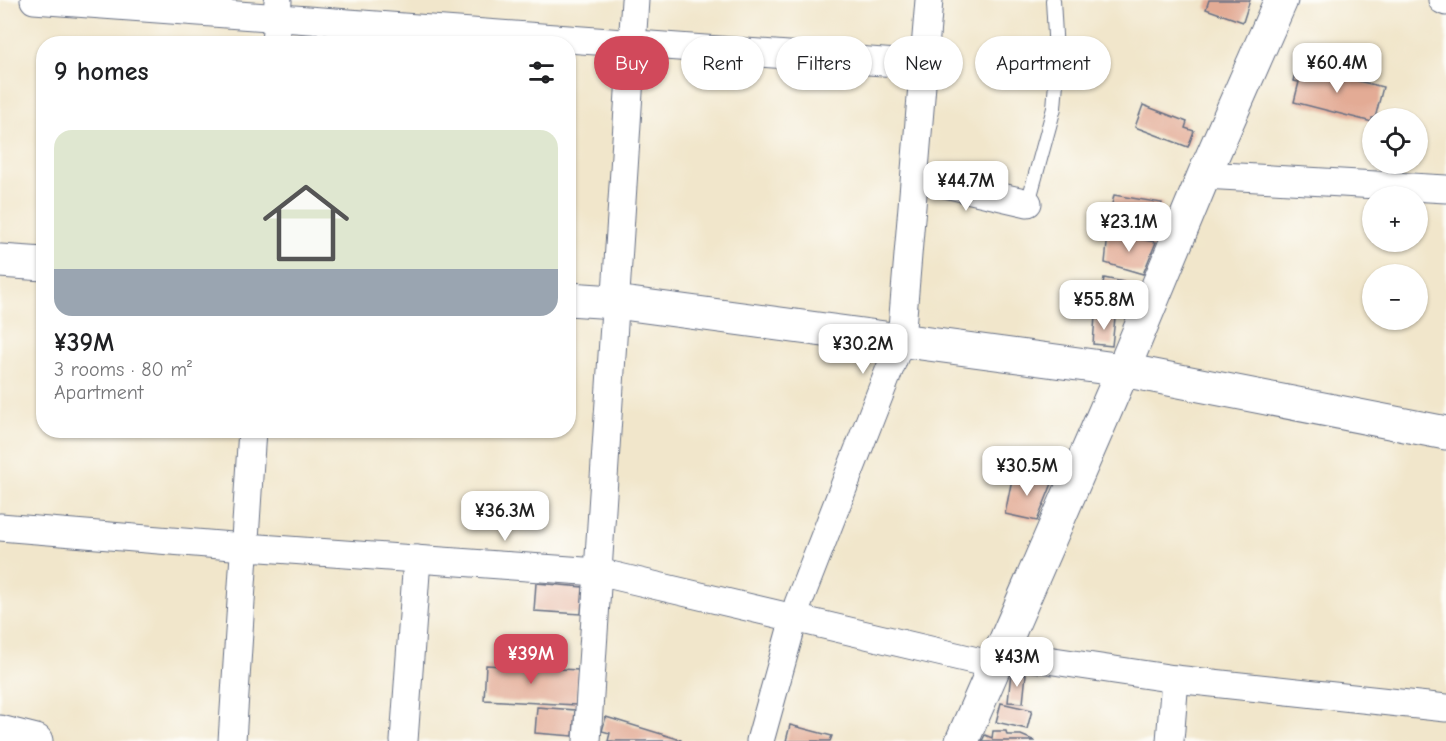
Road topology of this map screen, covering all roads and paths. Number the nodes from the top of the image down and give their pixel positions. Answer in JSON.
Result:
{"nodes":[{"id":1,"x":34,"y":0,"type":"edge"},
{"id":2,"x":635,"y":0,"type":"edge"},
{"id":3,"x":929,"y":0,"type":"edge"},
{"id":4,"x":1053,"y":0,"type":"edge"},
{"id":5,"x":1281,"y":0,"type":"edge"},
{"id":6,"x":277,"y":21,"type":"edge"},
{"id":7,"x":531,"y":36,"type":"edge"},
{"id":8,"x":632,"y":36,"type":"edge"},
{"id":9,"x":926,"y":36,"type":"edge"},
{"id":10,"x":576,"y":39,"type":"edge"},
{"id":11,"x":594,"y":40,"type":"edge"},
{"id":12,"x":669,"y":45,"type":"edge"},
{"id":13,"x":884,"y":62,"type":"edge"},
{"id":14,"x":629,"y":90,"type":"edge"},
{"id":15,"x":922,"y":90,"type":"edge"},
{"id":16,"x":1204,"y":175,"type":"junction"},
{"id":17,"x":915,"y":177,"type":"junction"},
{"id":18,"x":1446,"y":189,"type":"edge"},
{"id":19,"x":1028,"y":203,"type":"joint"},
{"id":20,"x":0,"y":261,"type":"edge"},
{"id":21,"x":36,"y":263,"type":"edge"},
{"id":22,"x":576,"y":300,"type":"edge"},
{"id":23,"x":615,"y":303,"type":"junction"},
{"id":24,"x":901,"y":340,"type":"junction"},
{"id":25,"x":1123,"y":370,"type":"junction"},
{"id":26,"x":1446,"y":434,"type":"edge"},
{"id":27,"x":252,"y":438,"type":"edge"},
{"id":28,"x":0,"y":527,"type":"edge"},
{"id":29,"x":246,"y":547,"type":"junction"},
{"id":30,"x":417,"y":559,"type":"junction"},
{"id":31,"x":598,"y":572,"type":"junction"},
{"id":32,"x":795,"y":618,"type":"junction"},
{"id":33,"x":997,"y":659,"type":"junction"},
{"id":34,"x":1175,"y":679,"type":"junction"},
{"id":35,"x":1446,"y":708,"type":"edge"},
{"id":36,"x":0,"y":732,"type":"edge"},
{"id":37,"x":36,"y":741,"type":"edge"},
{"id":38,"x":232,"y":741,"type":"edge"},
{"id":39,"x":404,"y":741,"type":"edge"},
{"id":40,"x":586,"y":741,"type":"edge"},
{"id":41,"x":760,"y":741,"type":"edge"},
{"id":42,"x":962,"y":741,"type":"edge"},
{"id":43,"x":1170,"y":741,"type":"edge"}],
"edges":[{"from":1,"to":6,"type":"street"},
{"from":2,"to":8,"type":"street"},
{"from":3,"to":9,"type":"street"},
{"from":4,"to":19,"type":"lane"},
{"from":5,"to":16,"type":"street"},
{"from":6,"to":7,"type":"street"},
{"from":10,"to":11,"type":"street"},
{"from":12,"to":13,"type":"street"},
{"from":14,"to":23,"type":"street"},
{"from":15,"to":17,"type":"street"},
{"from":16,"to":18,"type":"street"},
{"from":16,"to":25,"type":"street"},
{"from":17,"to":19,"type":"street"},
{"from":17,"to":24,"type":"street"},
{"from":20,"to":21,"type":"street"},
{"from":22,"to":23,"type":"street"},
{"from":23,"to":24,"type":"street"},
{"from":23,"to":31,"type":"street"},
{"from":24,"to":25,"type":"street"},
{"from":24,"to":32,"type":"street"},
{"from":25,"to":26,"type":"street"},
{"from":25,"to":33,"type":"street"},
{"from":27,"to":29,"type":"street"},
{"from":28,"to":29,"type":"street"},
{"from":29,"to":30,"type":"street"},
{"from":29,"to":38,"type":"street"},
{"from":30,"to":31,"type":"street"},
{"from":30,"to":39,"type":"street"},
{"from":31,"to":32,"type":"street"},
{"from":31,"to":40,"type":"street"},
{"from":32,"to":33,"type":"street"},
{"from":32,"to":41,"type":"street"},
{"from":33,"to":34,"type":"street"},
{"from":33,"to":42,"type":"street"},
{"from":34,"to":35,"type":"street"},
{"from":34,"to":43,"type":"street"},
{"from":36,"to":37,"type":"street"}]}
